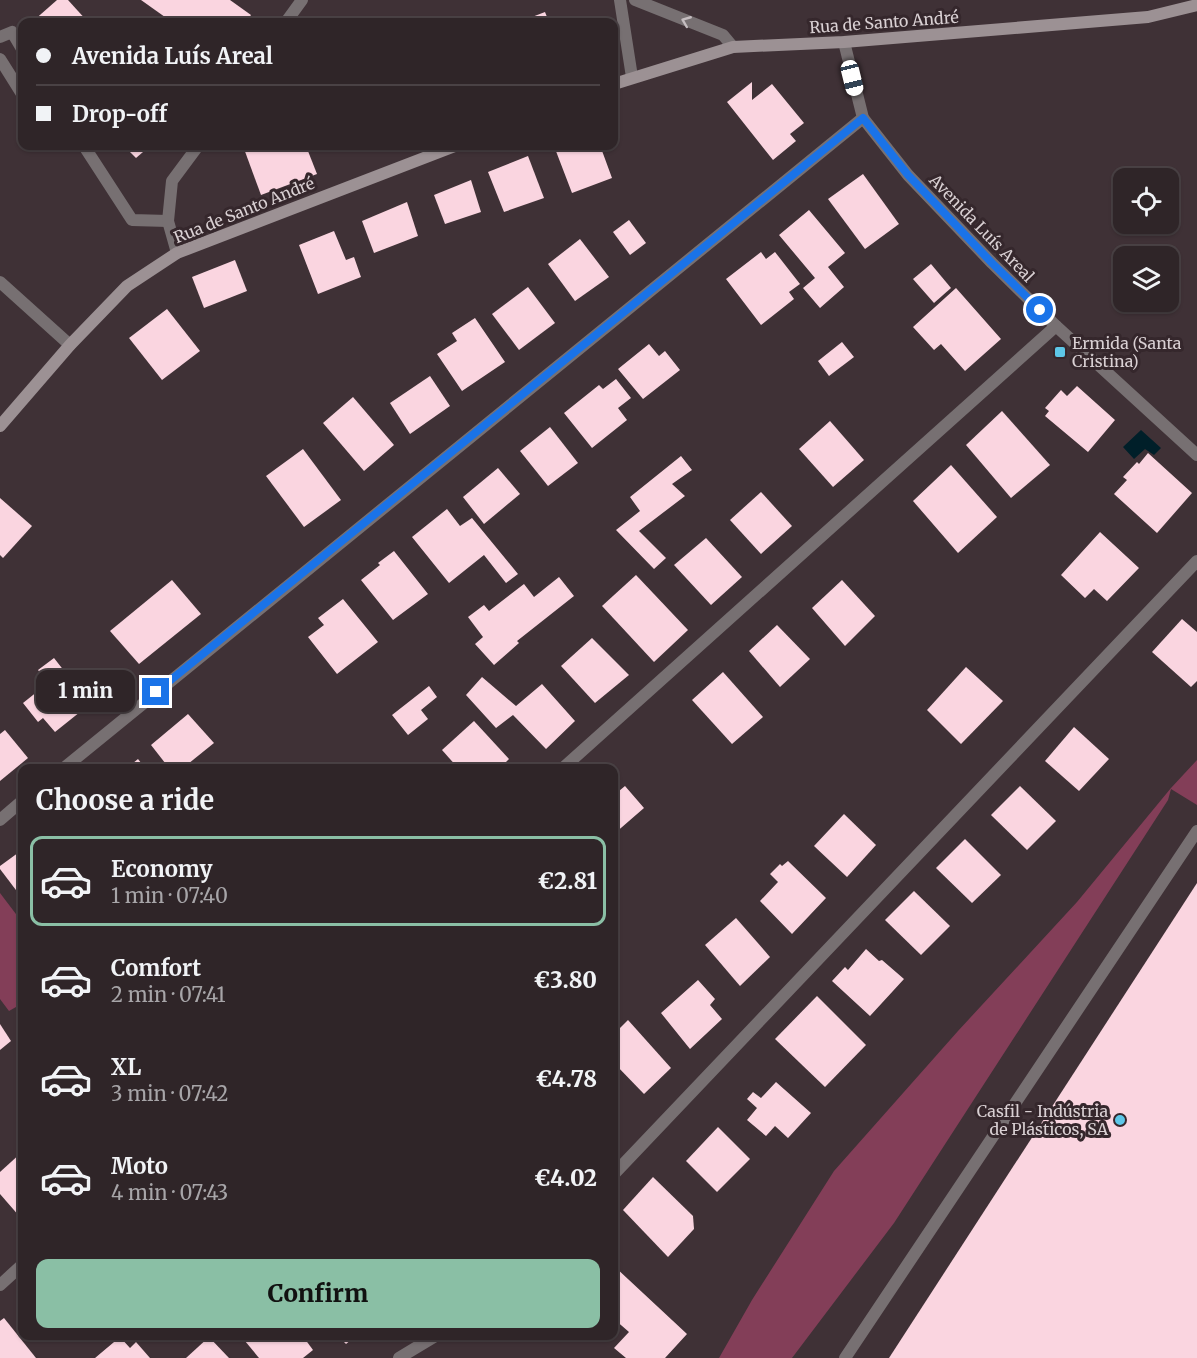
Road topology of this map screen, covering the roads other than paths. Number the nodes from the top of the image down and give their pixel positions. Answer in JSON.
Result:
{"nodes":[{"id":1,"x":302,"y":0,"type":"edge"},
{"id":2,"x":620,"y":0,"type":"edge"},
{"id":3,"x":635,"y":0,"type":"edge"},
{"id":4,"x":1197,"y":5,"type":"edge"},
{"id":5,"x":289,"y":18,"type":"edge"},
{"id":6,"x":0,"y":38,"type":"edge"},
{"id":7,"x":18,"y":42,"type":"edge"},
{"id":8,"x":844,"y":42,"type":"junction"},
{"id":9,"x":733,"y":47,"type":"junction"},
{"id":10,"x":0,"y":59,"type":"edge"},
{"id":11,"x":632,"y":76,"type":"junction"},
{"id":12,"x":618,"y":82,"type":"edge"},
{"id":13,"x":18,"y":88,"type":"edge"},
{"id":14,"x":863,"y":118,"type":"junction"},
{"id":15,"x":87,"y":150,"type":"edge"},
{"id":16,"x":195,"y":150,"type":"edge"},
{"id":17,"x":444,"y":150,"type":"edge"},
{"id":18,"x":168,"y":221,"type":"junction"},
{"id":19,"x":177,"y":253,"type":"junction"},
{"id":20,"x":0,"y":282,"type":"edge"},
{"id":21,"x":1056,"y":326,"type":"junction"},
{"id":22,"x":70,"y":345,"type":"junction"},
{"id":23,"x":0,"y":426,"type":"edge"},
{"id":24,"x":1197,"y":455,"type":"edge"},
{"id":25,"x":1197,"y":561,"type":"edge"},
{"id":26,"x":68,"y":764,"type":"edge"},
{"id":27,"x":567,"y":764,"type":"edge"},
{"id":28,"x":18,"y":804,"type":"edge"},
{"id":29,"x":0,"y":820,"type":"edge"},
{"id":30,"x":1197,"y":831,"type":"edge"},
{"id":31,"x":618,"y":1170,"type":"edge"},
{"id":32,"x":18,"y":1269,"type":"edge"},
{"id":33,"x":0,"y":1285,"type":"edge"},
{"id":34,"x":429,"y":1340,"type":"edge"},
{"id":35,"x":399,"y":1358,"type":"edge"},
{"id":36,"x":845,"y":1358,"type":"edge"}],
"edges":[{"from":1,"to":5,"type":"street"},
{"from":2,"to":11,"type":"street"},
{"from":9,"to":3,"type":"street","one_way":true},
{"from":4,"to":8,"type":"main road","name":"Rua de Santo André"},
{"from":6,"to":7,"type":"street"},
{"from":8,"to":9,"type":"main road","name":"Rua de Santo André"},
{"from":8,"to":14,"type":"street","name":"Avenida Luís Areal"},
{"from":9,"to":11,"type":"main road","name":"Rua de Santo André"},
{"from":10,"to":13,"type":"street"},
{"from":11,"to":12,"type":"main road","name":"Rua de Santo André"},
{"from":14,"to":21,"type":"street","name":"Avenida Luís Areal"},
{"from":14,"to":26,"type":"street"},
{"from":15,"to":18,"type":"street"},
{"from":16,"to":18,"type":"street"},
{"from":17,"to":19,"type":"main road","name":"Rua de Santo André"},
{"from":18,"to":19,"type":"street"},
{"from":19,"to":22,"type":"main road","name":"Rua de Santo André"},
{"from":20,"to":22,"type":"street"},
{"from":21,"to":24,"type":"street","name":"Avenida Luís Areal"},
{"from":21,"to":27,"type":"street"},
{"from":22,"to":23,"type":"main road","name":"Rua de Santo André"},
{"from":25,"to":31,"type":"street"},
{"from":28,"to":29,"type":"street"},
{"from":30,"to":36,"type":"street"},
{"from":32,"to":33,"type":"street"},
{"from":34,"to":35,"type":"street"}]}
